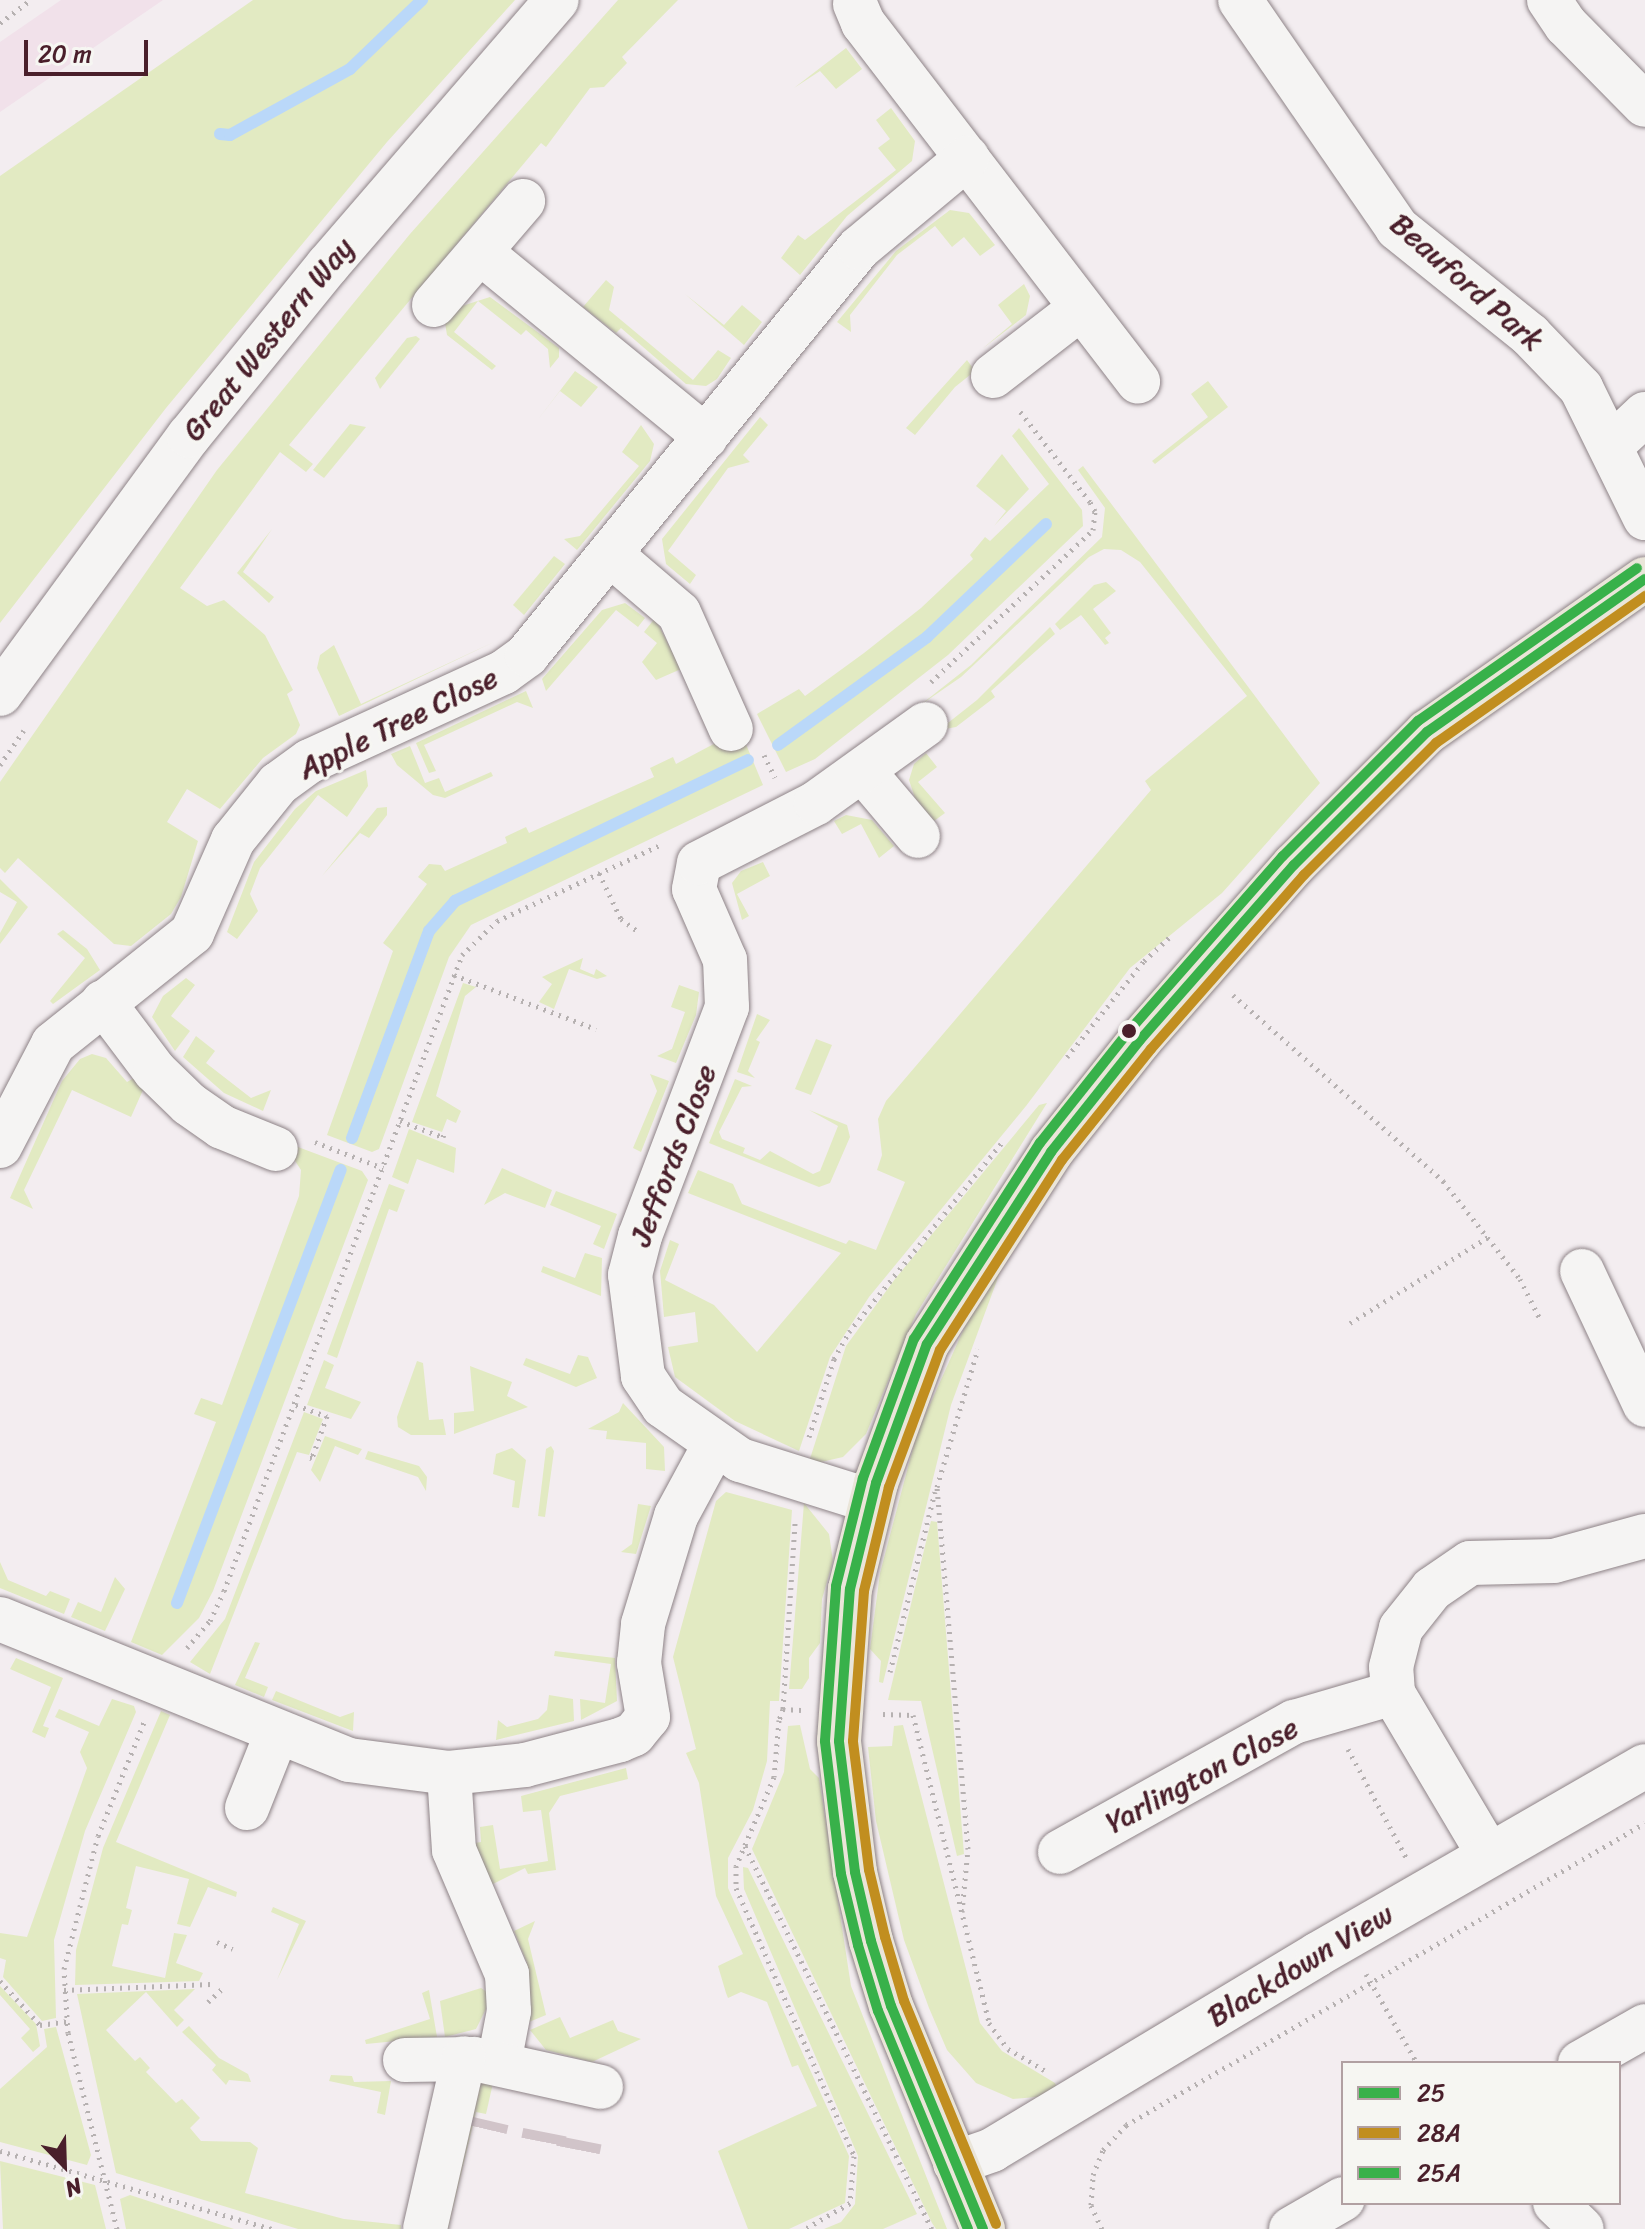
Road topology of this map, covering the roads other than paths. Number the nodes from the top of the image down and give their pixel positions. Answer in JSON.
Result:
{"nodes":[{"id":1,"x":557,"y":0,"type":"edge"},
{"id":2,"x":1240,"y":0,"type":"edge"},
{"id":3,"x":1549,"y":0,"type":"edge"},
{"id":4,"x":855,"y":4,"type":"dead end"},
{"id":5,"x":1645,"y":105,"type":"edge"},
{"id":6,"x":967,"y":158,"type":"junction"},
{"id":7,"x":523,"y":201,"type":"dead end"},
{"id":8,"x":480,"y":252,"type":"junction"},
{"id":9,"x":434,"y":305,"type":"dead end"},
{"id":10,"x":1081,"y":308,"type":"junction"},
{"id":11,"x":993,"y":376,"type":"road end"},
{"id":12,"x":1138,"y":382,"type":"dead end"},
{"id":13,"x":1645,"y":414,"type":"edge"},
{"id":14,"x":706,"y":437,"type":"junction"},
{"id":15,"x":1613,"y":444,"type":"junction"},
{"id":16,"x":1645,"y":518,"type":"edge"},
{"id":17,"x":611,"y":555,"type":"junction"},
{"id":18,"x":1645,"y":579,"type":"edge"},
{"id":19,"x":0,"y":694,"type":"edge"},
{"id":20,"x":923,"y":707,"type":"road end"},
{"id":21,"x":731,"y":729,"type":"dead end"},
{"id":22,"x":863,"y":771,"type":"junction"},
{"id":23,"x":918,"y":836,"type":"dead end"},
{"id":24,"x":103,"y":1002,"type":"junction"},
{"id":25,"x":0,"y":1146,"type":"edge"},
{"id":26,"x":276,"y":1149,"type":"road end"},
{"id":27,"x":1582,"y":1271,"type":"dead end"},
{"id":28,"x":1645,"y":1405,"type":"edge"},
{"id":29,"x":715,"y":1444,"type":"junction"},
{"id":30,"x":871,"y":1501,"type":"junction"},
{"id":31,"x":1645,"y":1536,"type":"edge"},
{"id":32,"x":0,"y":1619,"type":"edge"},
{"id":33,"x":1393,"y":1693,"type":"junction"},
{"id":34,"x":276,"y":1735,"type":"junction"},
{"id":35,"x":1645,"y":1766,"type":"edge"},
{"id":36,"x":449,"y":1773,"type":"junction"},
{"id":37,"x":247,"y":1808,"type":"dead end"},
{"id":38,"x":1060,"y":1852,"type":"dead end"},
{"id":39,"x":1489,"y":1855,"type":"junction"},
{"id":40,"x":1645,"y":2026,"type":"edge"},
{"id":41,"x":405,"y":2060,"type":"dead end"},
{"id":42,"x":481,"y":2060,"type":"junction"},
{"id":43,"x":1584,"y":2061,"type":"edge"},
{"id":44,"x":601,"y":2087,"type":"dead end"},
{"id":45,"x":955,"y":2163,"type":"junction"},
{"id":46,"x":1341,"y":2200,"type":"edge"},
{"id":47,"x":1557,"y":2205,"type":"edge"},
{"id":48,"x":425,"y":2229,"type":"edge"},
{"id":49,"x":983,"y":2229,"type":"edge"},
{"id":50,"x":1291,"y":2229,"type":"edge"},
{"id":51,"x":1582,"y":2229,"type":"edge"}],
"edges":[{"from":1,"to":19,"type":"street","name":"Great Western Way"},
{"from":2,"to":15,"type":"street","name":"Beauford Park"},
{"from":3,"to":5,"type":"street"},
{"from":4,"to":6,"type":"street"},
{"from":6,"to":10,"type":"street"},
{"from":6,"to":14,"type":"street","name":"Apple Tree Close"},
{"from":7,"to":8,"type":"street"},
{"from":8,"to":9,"type":"street"},
{"from":8,"to":14,"type":"street"},
{"from":10,"to":11,"type":"street"},
{"from":10,"to":12,"type":"street"},
{"from":13,"to":15,"type":"street"},
{"from":14,"to":17,"type":"street","name":"Apple Tree Close"},
{"from":15,"to":16,"type":"street","name":"Beauford Park"},
{"from":17,"to":21,"type":"street"},
{"from":17,"to":24,"type":"street","name":"Apple Tree Close"},
{"from":18,"to":30,"type":"main road"},
{"from":20,"to":22,"type":"street","name":"Jeffords Close"},
{"from":22,"to":23,"type":"street"},
{"from":22,"to":29,"type":"street","name":"Jeffords Close"},
{"from":24,"to":25,"type":"street","name":"Apple Tree Close"},
{"from":24,"to":26,"type":"street"},
{"from":27,"to":28,"type":"street"},
{"from":29,"to":30,"type":"street","name":"Jeffords Close"},
{"from":29,"to":36,"type":"street"},
{"from":30,"to":45,"type":"main road"},
{"from":31,"to":33,"type":"street"},
{"from":32,"to":34,"type":"street"},
{"from":33,"to":38,"type":"street","name":"Yarlington Close"},
{"from":33,"to":39,"type":"street"},
{"from":34,"to":36,"type":"street"},
{"from":34,"to":37,"type":"street"},
{"from":35,"to":39,"type":"street","name":"Blackdown View"},
{"from":36,"to":42,"type":"street"},
{"from":39,"to":45,"type":"street","name":"Blackdown View"},
{"from":40,"to":43,"type":"street"},
{"from":41,"to":42,"type":"street"},
{"from":42,"to":44,"type":"street"},
{"from":42,"to":48,"type":"street"},
{"from":45,"to":49,"type":"main road"},
{"from":46,"to":50,"type":"street"},
{"from":47,"to":51,"type":"street"}]}
